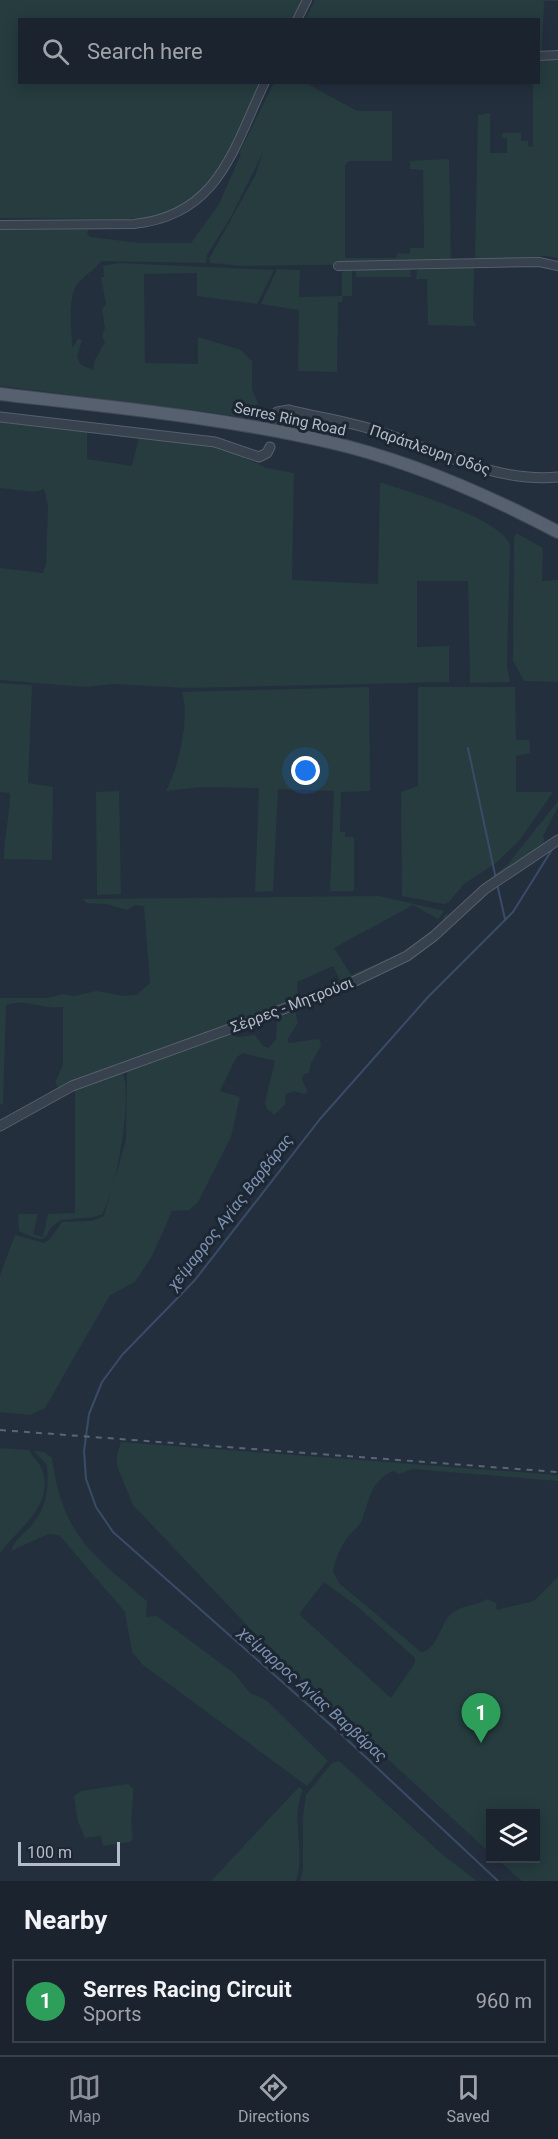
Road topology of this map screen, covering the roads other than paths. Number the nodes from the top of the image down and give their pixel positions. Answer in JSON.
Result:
{"nodes":[{"id":1,"x":307,"y":0,"type":"edge"},
{"id":2,"x":298,"y":18,"type":"edge"},
{"id":3,"x":558,"y":55,"type":"edge"},
{"id":4,"x":540,"y":56,"type":"edge"},
{"id":5,"x":264,"y":84,"type":"edge"},
{"id":6,"x":0,"y":225,"type":"edge"},
{"id":7,"x":338,"y":266,"type":"dead end"},
{"id":8,"x":558,"y":266,"type":"edge"},
{"id":9,"x":0,"y":394,"type":"edge"},
{"id":10,"x":0,"y":417,"type":"edge"},
{"id":11,"x":274,"y":421,"type":"dead end"},
{"id":12,"x":270,"y":447,"type":"dead end"},
{"id":13,"x":558,"y":477,"type":"edge"},
{"id":14,"x":558,"y":532,"type":"edge"},
{"id":15,"x":558,"y":840,"type":"edge"},
{"id":16,"x":0,"y":1126,"type":"edge"}],
"edges":[{"from":1,"to":2,"type":"street"},
{"from":3,"to":4,"type":"street"},
{"from":5,"to":6,"type":"street"},
{"from":7,"to":8,"type":"street"},
{"from":9,"to":14,"type":"main road","name":"Serres Ring Road"},
{"from":10,"to":12,"type":"street"},
{"from":11,"to":13,"type":"street","name":"Παράπλευρη Οδός"},
{"from":15,"to":16,"type":"street","name":"Σέρρες - Μητρούσι"}]}
